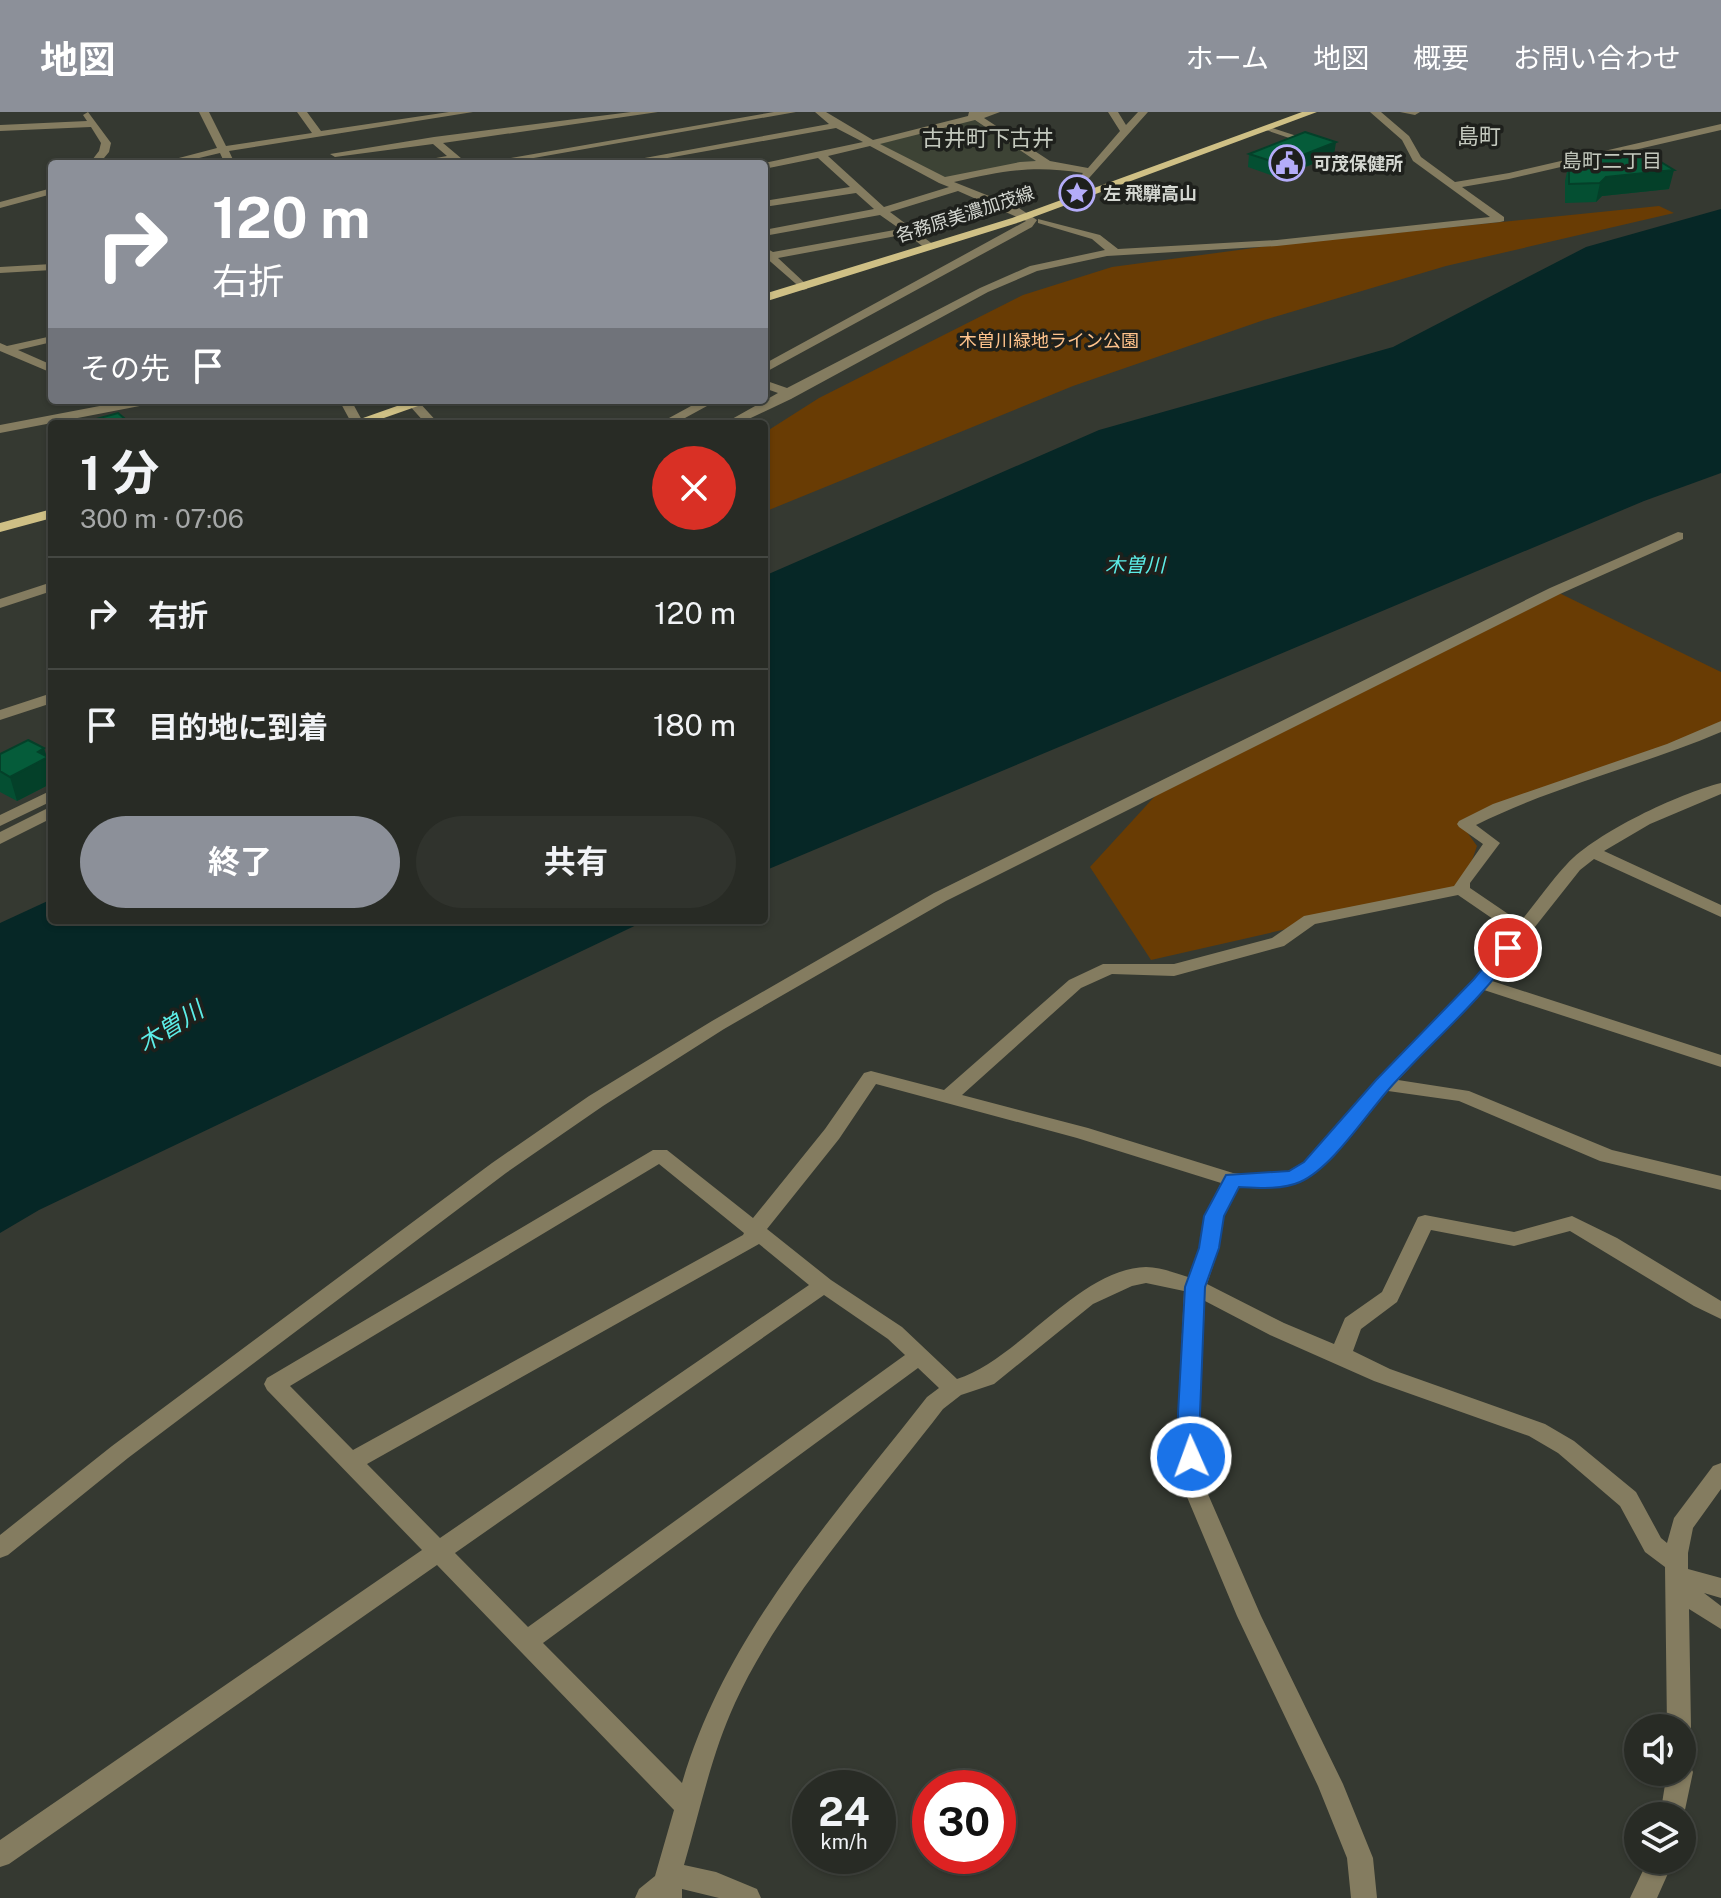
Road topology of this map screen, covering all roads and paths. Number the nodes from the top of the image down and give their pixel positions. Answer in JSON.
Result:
{"nodes":[{"id":1,"x":101,"y":112,"type":"edge"},
{"id":2,"x":204,"y":112,"type":"edge"},
{"id":3,"x":302,"y":112,"type":"edge"},
{"id":4,"x":400,"y":112,"type":"edge"},
{"id":5,"x":468,"y":112,"type":"edge"},
{"id":6,"x":653,"y":112,"type":"edge"},
{"id":7,"x":791,"y":112,"type":"edge"},
{"id":8,"x":820,"y":112,"type":"edge"},
{"id":9,"x":995,"y":112,"type":"edge"},
{"id":10,"x":1113,"y":112,"type":"edge"},
{"id":11,"x":1143,"y":112,"type":"edge"},
{"id":12,"x":1312,"y":112,"type":"edge"},
{"id":13,"x":1375,"y":112,"type":"edge"},
{"id":14,"x":1405,"y":112,"type":"edge"},
{"id":15,"x":1415,"y":112,"type":"edge"},
{"id":16,"x":621,"y":114,"type":"edge"},
{"id":17,"x":973,"y":114,"type":"edge"},
{"id":18,"x":90,"y":117,"type":"edge"},
{"id":19,"x":411,"y":120,"type":"junction"},
{"id":20,"x":837,"y":125,"type":"junction"},
{"id":21,"x":1721,"y":127,"type":"edge"},
{"id":22,"x":0,"y":128,"type":"edge"},
{"id":23,"x":1269,"y":128,"type":"junction"},
{"id":24,"x":1125,"y":131,"type":"junction"},
{"id":25,"x":319,"y":133,"type":"junction"},
{"id":26,"x":646,"y":138,"type":"junction"},
{"id":27,"x":1298,"y":138,"type":"edge"},
{"id":28,"x":437,"y":143,"type":"junction"},
{"id":29,"x":871,"y":143,"type":"junction"},
{"id":30,"x":224,"y":149,"type":"junction"},
{"id":31,"x":820,"y":154,"type":"junction"},
{"id":32,"x":664,"y":156,"type":"junction"},
{"id":33,"x":337,"y":159,"type":"edge"},
{"id":34,"x":97,"y":160,"type":"edge"},
{"id":35,"x":178,"y":160,"type":"edge"},
{"id":36,"x":228,"y":160,"type":"edge"},
{"id":37,"x":458,"y":160,"type":"edge"},
{"id":38,"x":506,"y":160,"type":"edge"},
{"id":39,"x":645,"y":160,"type":"edge"},
{"id":40,"x":1047,"y":164,"type":"junction"},
{"id":41,"x":768,"y":165,"type":"edge"},
{"id":42,"x":1090,"y":171,"type":"junction"},
{"id":43,"x":943,"y":181,"type":"junction"},
{"id":44,"x":1454,"y":185,"type":"junction"},
{"id":45,"x":958,"y":188,"type":"junction"},
{"id":46,"x":859,"y":189,"type":"junction"},
{"id":47,"x":48,"y":192,"type":"edge"},
{"id":48,"x":1069,"y":201,"type":"junction"},
{"id":49,"x":768,"y":203,"type":"edge"},
{"id":50,"x":0,"y":205,"type":"edge"},
{"id":51,"x":882,"y":211,"type":"junction"},
{"id":52,"x":1028,"y":216,"type":"junction"},
{"id":53,"x":1042,"y":221,"type":"dead end"},
{"id":54,"x":908,"y":231,"type":"junction"},
{"id":55,"x":768,"y":232,"type":"edge"},
{"id":56,"x":930,"y":247,"type":"junction"},
{"id":57,"x":768,"y":253,"type":"edge"},
{"id":58,"x":768,"y":254,"type":"edge"},
{"id":59,"x":1117,"y":254,"type":"junction"},
{"id":60,"x":781,"y":266,"type":"junction"},
{"id":61,"x":48,"y":267,"type":"edge"},
{"id":62,"x":768,"y":269,"type":"edge"},
{"id":63,"x":1076,"y":269,"type":"dead end"},
{"id":64,"x":0,"y":270,"type":"edge"},
{"id":65,"x":803,"y":287,"type":"junction"},
{"id":66,"x":768,"y":297,"type":"edge"},
{"id":67,"x":48,"y":340,"type":"edge"},
{"id":68,"x":4,"y":348,"type":"edge"},
{"id":69,"x":48,"y":367,"type":"edge"},
{"id":70,"x":768,"y":367,"type":"edge"},
{"id":71,"x":768,"y":385,"type":"edge"},
{"id":72,"x":791,"y":394,"type":"junction"},
{"id":73,"x":114,"y":404,"type":"edge"},
{"id":74,"x":415,"y":404,"type":"edge"},
{"id":75,"x":699,"y":404,"type":"edge"},
{"id":76,"x":368,"y":420,"type":"edge"},
{"id":77,"x":671,"y":420,"type":"edge"},
{"id":78,"x":737,"y":420,"type":"edge"},
{"id":79,"x":752,"y":420,"type":"edge"},
{"id":80,"x":0,"y":429,"type":"edge"},
{"id":81,"x":48,"y":514,"type":"edge"},
{"id":82,"x":0,"y":528,"type":"edge"},
{"id":83,"x":1678,"y":536,"type":"dead end"},
{"id":84,"x":48,"y":587,"type":"edge"},
{"id":85,"x":0,"y":604,"type":"edge"},
{"id":86,"x":48,"y":699,"type":"edge"},
{"id":87,"x":0,"y":715,"type":"edge"},
{"id":88,"x":1721,"y":726,"type":"edge"},
{"id":89,"x":1721,"y":788,"type":"edge"},
{"id":90,"x":48,"y":797,"type":"edge"},
{"id":91,"x":48,"y":813,"type":"edge"},
{"id":92,"x":0,"y":821,"type":"edge"},
{"id":93,"x":0,"y":839,"type":"edge"},
{"id":94,"x":1591,"y":851,"type":"junction"},
{"id":95,"x":1462,"y":889,"type":"junction"},
{"id":96,"x":1721,"y":912,"type":"edge"},
{"id":97,"x":1522,"y":931,"type":"junction"},
{"id":98,"x":1481,"y":983,"type":"junction"},
{"id":99,"x":1721,"y":1061,"type":"edge"},
{"id":100,"x":1383,"y":1084,"type":"junction"},
{"id":101,"x":948,"y":1097,"type":"junction"},
{"id":102,"x":1233,"y":1180,"type":"junction"},
{"id":103,"x":1721,"y":1183,"type":"edge"},
{"id":104,"x":756,"y":1229,"type":"junction"},
{"id":105,"x":824,"y":1285,"type":"junction"},
{"id":106,"x":1195,"y":1287,"type":"junction"},
{"id":107,"x":1721,"y":1311,"type":"edge"},
{"id":108,"x":921,"y":1355,"type":"junction"},
{"id":109,"x":1341,"y":1355,"type":"junction"},
{"id":110,"x":953,"y":1389,"type":"junction"},
{"id":111,"x":351,"y":1462,"type":"junction"},
{"id":112,"x":1721,"y":1472,"type":"edge"},
{"id":113,"x":0,"y":1548,"type":"edge"},
{"id":114,"x":438,"y":1551,"type":"junction"},
{"id":115,"x":1676,"y":1575,"type":"junction"},
{"id":116,"x":1721,"y":1588,"type":"edge"},
{"id":117,"x":1721,"y":1619,"type":"edge"},
{"id":118,"x":527,"y":1641,"type":"junction"},
{"id":119,"x":1679,"y":1714,"type":"edge"},
{"id":120,"x":689,"y":1808,"type":"junction"},
{"id":121,"x":0,"y":1855,"type":"edge"},
{"id":122,"x":1654,"y":1874,"type":"edge"},
{"id":123,"x":664,"y":1888,"type":"edge"},
{"id":124,"x":748,"y":1898,"type":"edge"},
{"id":125,"x":1364,"y":1898,"type":"edge"},
{"id":126,"x":1643,"y":1898,"type":"edge"}],
"edges":[{"from":1,"to":18,"type":"street"},
{"from":2,"to":30,"type":"street"},
{"from":3,"to":25,"type":"street"},
{"from":4,"to":19,"type":"street"},
{"from":5,"to":19,"type":"street"},
{"from":6,"to":16,"type":"street"},
{"from":7,"to":26,"type":"street"},
{"from":8,"to":20,"type":"street"},
{"from":9,"to":17,"type":"street"},
{"from":10,"to":24,"type":"street"},
{"from":11,"to":24,"type":"street"},
{"from":12,"to":23,"type":"main road","name":"各務原美濃加茂線"},
{"from":13,"to":44,"type":"street"},
{"from":14,"to":15,"type":"street"},
{"from":16,"to":26,"type":"street"},
{"from":16,"to":28,"type":"street"},
{"from":17,"to":29,"type":"street"},
{"from":17,"to":40,"type":"street"},
{"from":18,"to":22,"type":"street"},
{"from":18,"to":34,"type":"street"},
{"from":19,"to":25,"type":"street"},
{"from":19,"to":28,"type":"street"},
{"from":20,"to":29,"type":"street"},
{"from":20,"to":32,"type":"street"},
{"from":21,"to":44,"type":"street"},
{"from":23,"to":27,"type":"street"},
{"from":23,"to":48,"type":"main road","name":"各務原美濃加茂線"},
{"from":24,"to":42,"type":"street"},
{"from":25,"to":30,"type":"street"},
{"from":25,"to":33,"type":"street"},
{"from":26,"to":32,"type":"street"},
{"from":26,"to":38,"type":"street"},
{"from":28,"to":33,"type":"street"},
{"from":28,"to":37,"type":"street"},
{"from":29,"to":31,"type":"street"},
{"from":29,"to":43,"type":"street"},
{"from":30,"to":35,"type":"street"},
{"from":30,"to":36,"type":"street"},
{"from":31,"to":41,"type":"street"},
{"from":31,"to":46,"type":"street"},
{"from":32,"to":39,"type":"street"},
{"from":40,"to":42,"type":"street"},
{"from":40,"to":43,"type":"street"},
{"from":42,"to":48,"type":"street"},
{"from":43,"to":45,"type":"street"},
{"from":44,"to":59,"type":"street"},
{"from":45,"to":51,"type":"street"},
{"from":45,"to":52,"type":"street"},
{"from":46,"to":49,"type":"street"},
{"from":46,"to":51,"type":"street"},
{"from":47,"to":50,"type":"street"},
{"from":48,"to":52,"type":"main road","name":"各務原美濃加茂線"},
{"from":51,"to":54,"type":"street"},
{"from":51,"to":55,"type":"street"},
{"from":52,"to":56,"type":"main road","name":"各務原美濃加茂線"},
{"from":52,"to":70,"type":"street"},
{"from":53,"to":59,"type":"street"},
{"from":54,"to":56,"type":"street"},
{"from":54,"to":57,"type":"street"},
{"from":56,"to":65,"type":"main road","name":"各務原美濃加茂線"},
{"from":58,"to":60,"type":"street"},
{"from":59,"to":63,"type":"street"},
{"from":59,"to":72,"type":"street"},
{"from":60,"to":62,"type":"street"},
{"from":60,"to":65,"type":"street"},
{"from":61,"to":64,"type":"street"},
{"from":65,"to":66,"type":"main road","name":"各務原美濃加茂線"},
{"from":67,"to":68,"type":"street"},
{"from":68,"to":69,"type":"street"},
{"from":71,"to":72,"type":"street"},
{"from":72,"to":78,"type":"street"},
{"from":72,"to":79,"type":"street"},
{"from":73,"to":80,"type":"street"},
{"from":74,"to":76,"type":"main road"},
{"from":75,"to":77,"type":"street"},
{"from":81,"to":82,"type":"main road"},
{"from":83,"to":113,"type":"street"},
{"from":84,"to":85,"type":"street"},
{"from":86,"to":87,"type":"street"},
{"from":88,"to":95,"type":"street"},
{"from":89,"to":94,"type":"street"},
{"from":90,"to":92,"type":"street"},
{"from":91,"to":93,"type":"street"},
{"from":94,"to":96,"type":"street"},
{"from":94,"to":97,"type":"street"},
{"from":95,"to":97,"type":"street"},
{"from":95,"to":101,"type":"street"},
{"from":97,"to":98,"type":"street"},
{"from":98,"to":99,"type":"street"},
{"from":98,"to":100,"type":"street"},
{"from":100,"to":102,"type":"street"},
{"from":100,"to":103,"type":"street"},
{"from":101,"to":102,"type":"street"},
{"from":101,"to":104,"type":"street"},
{"from":102,"to":106,"type":"street"},
{"from":104,"to":105,"type":"street"},
{"from":104,"to":111,"type":"street"},
{"from":104,"to":111,"type":"street"},
{"from":105,"to":108,"type":"street"},
{"from":105,"to":114,"type":"street"},
{"from":106,"to":109,"type":"street"},
{"from":106,"to":110,"type":"street"},
{"from":106,"to":125,"type":"street"},
{"from":107,"to":109,"type":"street"},
{"from":108,"to":110,"type":"street"},
{"from":108,"to":118,"type":"street"},
{"from":109,"to":115,"type":"street"},
{"from":110,"to":120,"type":"street"},
{"from":111,"to":114,"type":"street"},
{"from":112,"to":115,"type":"street"},
{"from":114,"to":118,"type":"street"},
{"from":114,"to":121,"type":"street"},
{"from":115,"to":116,"type":"street"},
{"from":115,"to":117,"type":"street"},
{"from":115,"to":119,"type":"street"},
{"from":118,"to":120,"type":"street"},
{"from":120,"to":123,"type":"street"},
{"from":122,"to":126,"type":"street"},
{"from":123,"to":124,"type":"street"}]}
